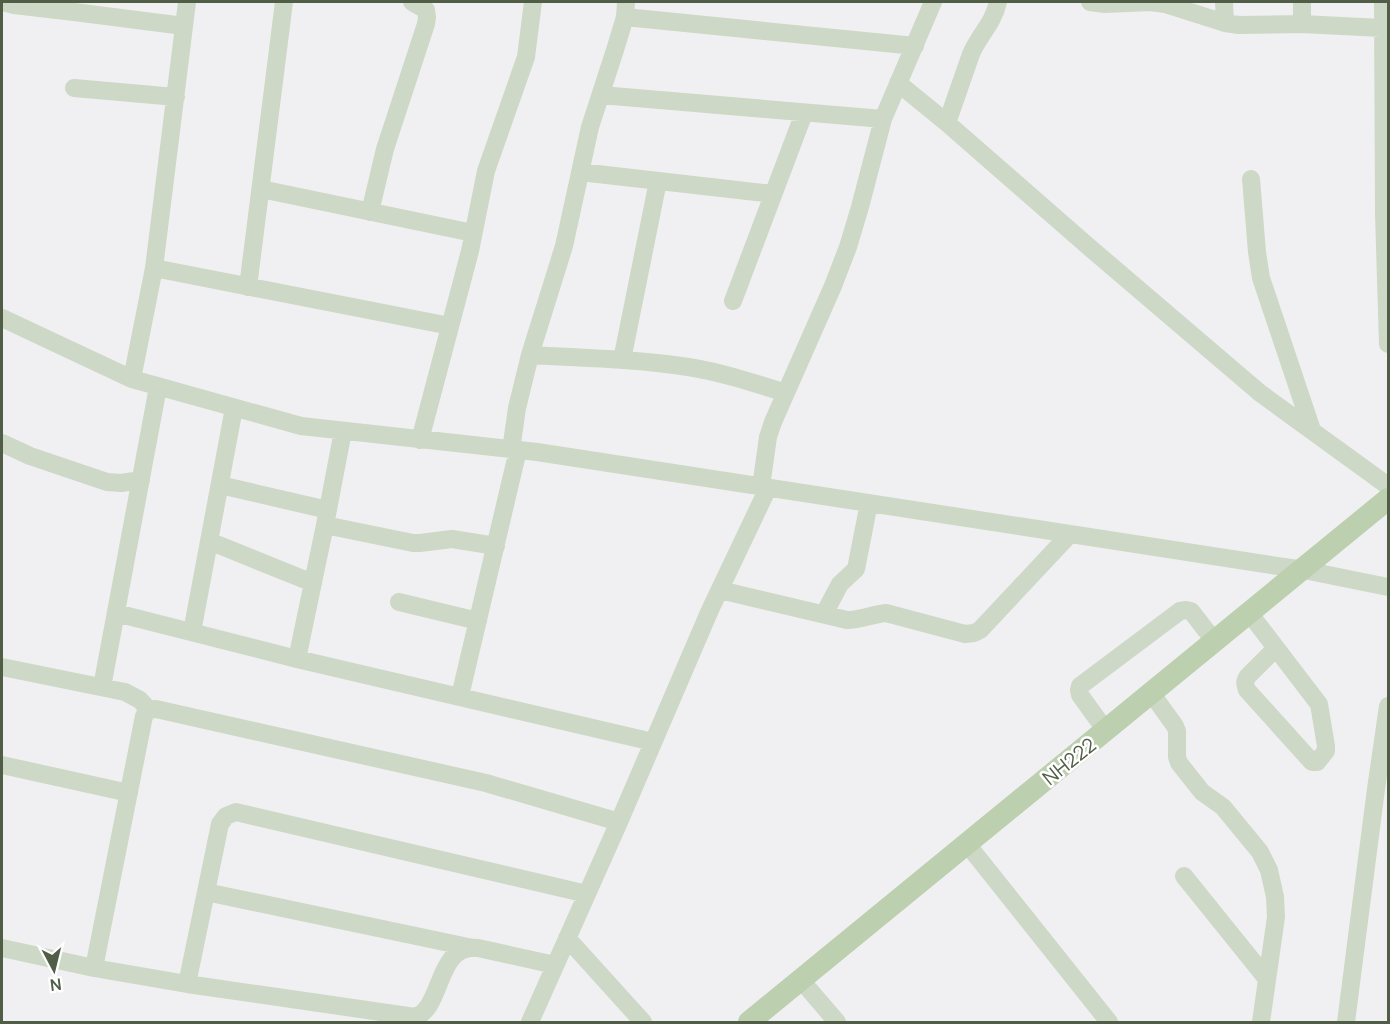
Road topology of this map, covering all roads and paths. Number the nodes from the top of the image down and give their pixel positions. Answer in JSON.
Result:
{"nodes":[{"id":1,"x":2,"y":2,"type":"edge"},
{"id":2,"x":187,"y":2,"type":"edge"},
{"id":3,"x":284,"y":2,"type":"edge"},
{"id":4,"x":412,"y":2,"type":"edge"},
{"id":5,"x":533,"y":2,"type":"edge"},
{"id":6,"x":933,"y":2,"type":"edge"},
{"id":7,"x":999,"y":2,"type":"edge"},
{"id":8,"x":1090,"y":2,"type":"edge"},
{"id":9,"x":1224,"y":2,"type":"edge"},
{"id":10,"x":1302,"y":2,"type":"edge"},
{"id":11,"x":1383,"y":2,"type":"edge"},
{"id":12,"x":1174,"y":3,"type":"edge"},
{"id":13,"x":625,"y":9,"type":"edge"},
{"id":14,"x":1225,"y":23,"type":"junction"},
{"id":15,"x":1302,"y":24,"type":"junction"},
{"id":16,"x":184,"y":26,"type":"junction"},
{"id":17,"x":1382,"y":28,"type":"junction"},
{"id":18,"x":915,"y":46,"type":"junction"},
{"id":19,"x":898,"y":83,"type":"junction"},
{"id":20,"x":74,"y":88,"type":"dead end"},
{"id":21,"x":601,"y":95,"type":"junction"},
{"id":22,"x":176,"y":98,"type":"junction"},
{"id":23,"x":804,"y":112,"type":"junction"},
{"id":24,"x":883,"y":119,"type":"junction"},
{"id":25,"x":947,"y":123,"type":"junction"},
{"id":26,"x":580,"y":172,"type":"junction"},
{"id":27,"x":1251,"y":179,"type":"dead end"},
{"id":28,"x":658,"y":181,"type":"junction"},
{"id":29,"x":261,"y":189,"type":"junction"},
{"id":30,"x":773,"y":194,"type":"junction"},
{"id":31,"x":370,"y":212,"type":"junction"},
{"id":32,"x":473,"y":233,"type":"junction"},
{"id":33,"x":154,"y":268,"type":"junction"},
{"id":34,"x":248,"y":287,"type":"junction"},
{"id":35,"x":733,"y":301,"type":"dead end"},
{"id":36,"x":1388,"y":316,"type":"edge"},
{"id":37,"x":2,"y":318,"type":"edge"},
{"id":38,"x":450,"y":326,"type":"junction"},
{"id":39,"x":1389,"y":344,"type":"edge"},
{"id":40,"x":530,"y":355,"type":"junction"},
{"id":41,"x":622,"y":360,"type":"junction"},
{"id":42,"x":132,"y":380,"type":"junction"},
{"id":43,"x":158,"y":387,"type":"junction"},
{"id":44,"x":786,"y":393,"type":"junction"},
{"id":45,"x":234,"y":408,"type":"junction"},
{"id":46,"x":1312,"y":430,"type":"junction"},
{"id":47,"x":343,"y":431,"type":"junction"},
{"id":48,"x":420,"y":440,"type":"junction"},
{"id":49,"x":2,"y":443,"type":"edge"},
{"id":50,"x":515,"y":450,"type":"junction"},
{"id":51,"x":141,"y":480,"type":"junction"},
{"id":52,"x":220,"y":485,"type":"junction"},
{"id":53,"x":1389,"y":486,"type":"edge"},
{"id":54,"x":765,"y":488,"type":"junction"},
{"id":55,"x":1389,"y":499,"type":"edge"},
{"id":56,"x":869,"y":503,"type":"junction"},
{"id":57,"x":327,"y":518,"type":"junction"},
{"id":58,"x":1070,"y":534,"type":"junction"},
{"id":59,"x":209,"y":541,"type":"junction"},
{"id":60,"x":496,"y":546,"type":"junction"},
{"id":61,"x":1304,"y":570,"type":"junction"},
{"id":62,"x":313,"y":583,"type":"junction"},
{"id":63,"x":1389,"y":587,"type":"edge"},
{"id":64,"x":720,"y":590,"type":"junction"},
{"id":65,"x":399,"y":602,"type":"dead end"},
{"id":66,"x":116,"y":613,"type":"junction"},
{"id":67,"x":824,"y":614,"type":"junction"},
{"id":68,"x":1250,"y":614,"type":"junction"},
{"id":69,"x":478,"y":621,"type":"junction"},
{"id":70,"x":192,"y":633,"type":"junction"},
{"id":71,"x":1215,"y":642,"type":"junction"},
{"id":72,"x":1276,"y":648,"type":"junction"},
{"id":73,"x":297,"y":659,"type":"junction"},
{"id":74,"x":2,"y":667,"type":"edge"},
{"id":75,"x":102,"y":687,"type":"junction"},
{"id":76,"x":1152,"y":694,"type":"junction"},
{"id":77,"x":460,"y":696,"type":"junction"},
{"id":78,"x":1389,"y":706,"type":"edge"},
{"id":79,"x":149,"y":710,"type":"junction"},
{"id":80,"x":1106,"y":731,"type":"junction"},
{"id":81,"x":653,"y":742,"type":"junction"},
{"id":82,"x":2,"y":765,"type":"edge"},
{"id":83,"x":129,"y":793,"type":"junction"},
{"id":84,"x":619,"y":822,"type":"junction"},
{"id":85,"x":967,"y":844,"type":"junction"},
{"id":86,"x":1184,"y":876,"type":"dead end"},
{"id":87,"x":206,"y":892,"type":"junction"},
{"id":88,"x":587,"y":894,"type":"junction"},
{"id":89,"x":567,"y":938,"type":"junction"},
{"id":90,"x":2,"y":948,"type":"edge"},
{"id":91,"x":473,"y":948,"type":"junction"},
{"id":92,"x":555,"y":965,"type":"junction"},
{"id":93,"x":94,"y":968,"type":"junction"},
{"id":94,"x":1267,"y":979,"type":"junction"},
{"id":95,"x":801,"y":980,"type":"junction"},
{"id":96,"x":187,"y":984,"type":"junction"},
{"id":97,"x":530,"y":1023,"type":"edge"},
{"id":98,"x":643,"y":1023,"type":"edge"},
{"id":99,"x":749,"y":1023,"type":"edge"},
{"id":100,"x":837,"y":1023,"type":"edge"},
{"id":101,"x":1109,"y":1023,"type":"edge"},
{"id":102,"x":1261,"y":1023,"type":"edge"},
{"id":103,"x":1346,"y":1023,"type":"edge"}],
"edges":[{"from":1,"to":16,"type":"street"},
{"from":2,"to":16,"type":"street"},
{"from":3,"to":29,"type":"street"},
{"from":4,"to":31,"type":"street"},
{"from":5,"to":32,"type":"street"},
{"from":6,"to":18,"type":"street"},
{"from":7,"to":25,"type":"street"},
{"from":8,"to":12,"type":"street"},
{"from":9,"to":14,"type":"street"},
{"from":10,"to":15,"type":"street"},
{"from":11,"to":17,"type":"street"},
{"from":12,"to":14,"type":"street"},
{"from":13,"to":18,"type":"street"},
{"from":13,"to":21,"type":"street"},
{"from":14,"to":15,"type":"street"},
{"from":15,"to":17,"type":"street"},
{"from":16,"to":22,"type":"street"},
{"from":17,"to":36,"type":"street"},
{"from":18,"to":19,"type":"street"},
{"from":19,"to":24,"type":"street"},
{"from":19,"to":25,"type":"street"},
{"from":20,"to":22,"type":"street"},
{"from":21,"to":23,"type":"street"},
{"from":21,"to":26,"type":"street"},
{"from":22,"to":33,"type":"street"},
{"from":23,"to":24,"type":"street"},
{"from":23,"to":30,"type":"street"},
{"from":24,"to":44,"type":"street"},
{"from":25,"to":46,"type":"street"},
{"from":26,"to":28,"type":"street"},
{"from":26,"to":40,"type":"street"},
{"from":27,"to":46,"type":"street"},
{"from":28,"to":30,"type":"street"},
{"from":28,"to":41,"type":"street"},
{"from":29,"to":31,"type":"street"},
{"from":29,"to":34,"type":"street"},
{"from":30,"to":35,"type":"street"},
{"from":31,"to":32,"type":"street"},
{"from":32,"to":38,"type":"street"},
{"from":33,"to":34,"type":"street"},
{"from":33,"to":42,"type":"street"},
{"from":34,"to":38,"type":"street"},
{"from":36,"to":39,"type":"street"},
{"from":37,"to":42,"type":"street"},
{"from":38,"to":48,"type":"street"},
{"from":40,"to":41,"type":"street"},
{"from":40,"to":50,"type":"street"},
{"from":41,"to":44,"type":"street"},
{"from":42,"to":43,"type":"street"},
{"from":43,"to":45,"type":"street"},
{"from":43,"to":51,"type":"street"},
{"from":44,"to":54,"type":"street"},
{"from":45,"to":47,"type":"street"},
{"from":45,"to":52,"type":"street"},
{"from":46,"to":53,"type":"street"},
{"from":47,"to":48,"type":"street"},
{"from":47,"to":57,"type":"street"},
{"from":48,"to":50,"type":"street"},
{"from":49,"to":51,"type":"street"},
{"from":50,"to":54,"type":"street"},
{"from":50,"to":60,"type":"street"},
{"from":51,"to":66,"type":"street"},
{"from":52,"to":57,"type":"street"},
{"from":52,"to":59,"type":"street"},
{"from":54,"to":56,"type":"street"},
{"from":54,"to":64,"type":"street"},
{"from":55,"to":61,"type":"main road","name":"NH222"},
{"from":56,"to":58,"type":"street"},
{"from":56,"to":67,"type":"street"},
{"from":57,"to":60,"type":"street"},
{"from":57,"to":62,"type":"street"},
{"from":58,"to":61,"type":"street"},
{"from":58,"to":67,"type":"street"},
{"from":59,"to":62,"type":"street"},
{"from":59,"to":70,"type":"street"},
{"from":60,"to":69,"type":"street"},
{"from":61,"to":63,"type":"street"},
{"from":61,"to":68,"type":"main road","name":"NH222"},
{"from":62,"to":73,"type":"street"},
{"from":64,"to":67,"type":"street"},
{"from":64,"to":81,"type":"street"},
{"from":65,"to":69,"type":"street"},
{"from":66,"to":70,"type":"street"},
{"from":66,"to":75,"type":"street"},
{"from":68,"to":71,"type":"main road","name":"NH222"},
{"from":68,"to":72,"type":"street"},
{"from":69,"to":77,"type":"street"},
{"from":70,"to":73,"type":"street"},
{"from":71,"to":76,"type":"main road","name":"NH222"},
{"from":71,"to":80,"type":"street"},
{"from":72,"to":72,"type":"street"},
{"from":73,"to":77,"type":"street"},
{"from":74,"to":75,"type":"street"},
{"from":75,"to":79,"type":"street"},
{"from":76,"to":80,"type":"main road","name":"NH222"},
{"from":76,"to":94,"type":"street"},
{"from":77,"to":81,"type":"street"},
{"from":78,"to":103,"type":"street"},
{"from":79,"to":83,"type":"street"},
{"from":79,"to":84,"type":"street"},
{"from":80,"to":85,"type":"main road","name":"NH222"},
{"from":81,"to":84,"type":"street"},
{"from":82,"to":83,"type":"street"},
{"from":83,"to":93,"type":"street"},
{"from":84,"to":88,"type":"street"},
{"from":85,"to":95,"type":"main road","name":"NH222"},
{"from":85,"to":101,"type":"street"},
{"from":86,"to":94,"type":"street"},
{"from":87,"to":88,"type":"street"},
{"from":87,"to":91,"type":"street"},
{"from":87,"to":96,"type":"street"},
{"from":88,"to":89,"type":"street"},
{"from":89,"to":92,"type":"street"},
{"from":89,"to":98,"type":"street"},
{"from":90,"to":93,"type":"street"},
{"from":91,"to":92,"type":"street"},
{"from":91,"to":96,"type":"street"},
{"from":92,"to":97,"type":"street"},
{"from":93,"to":96,"type":"street"},
{"from":94,"to":102,"type":"street"},
{"from":95,"to":99,"type":"main road","name":"NH222"},
{"from":95,"to":100,"type":"street"}]}
